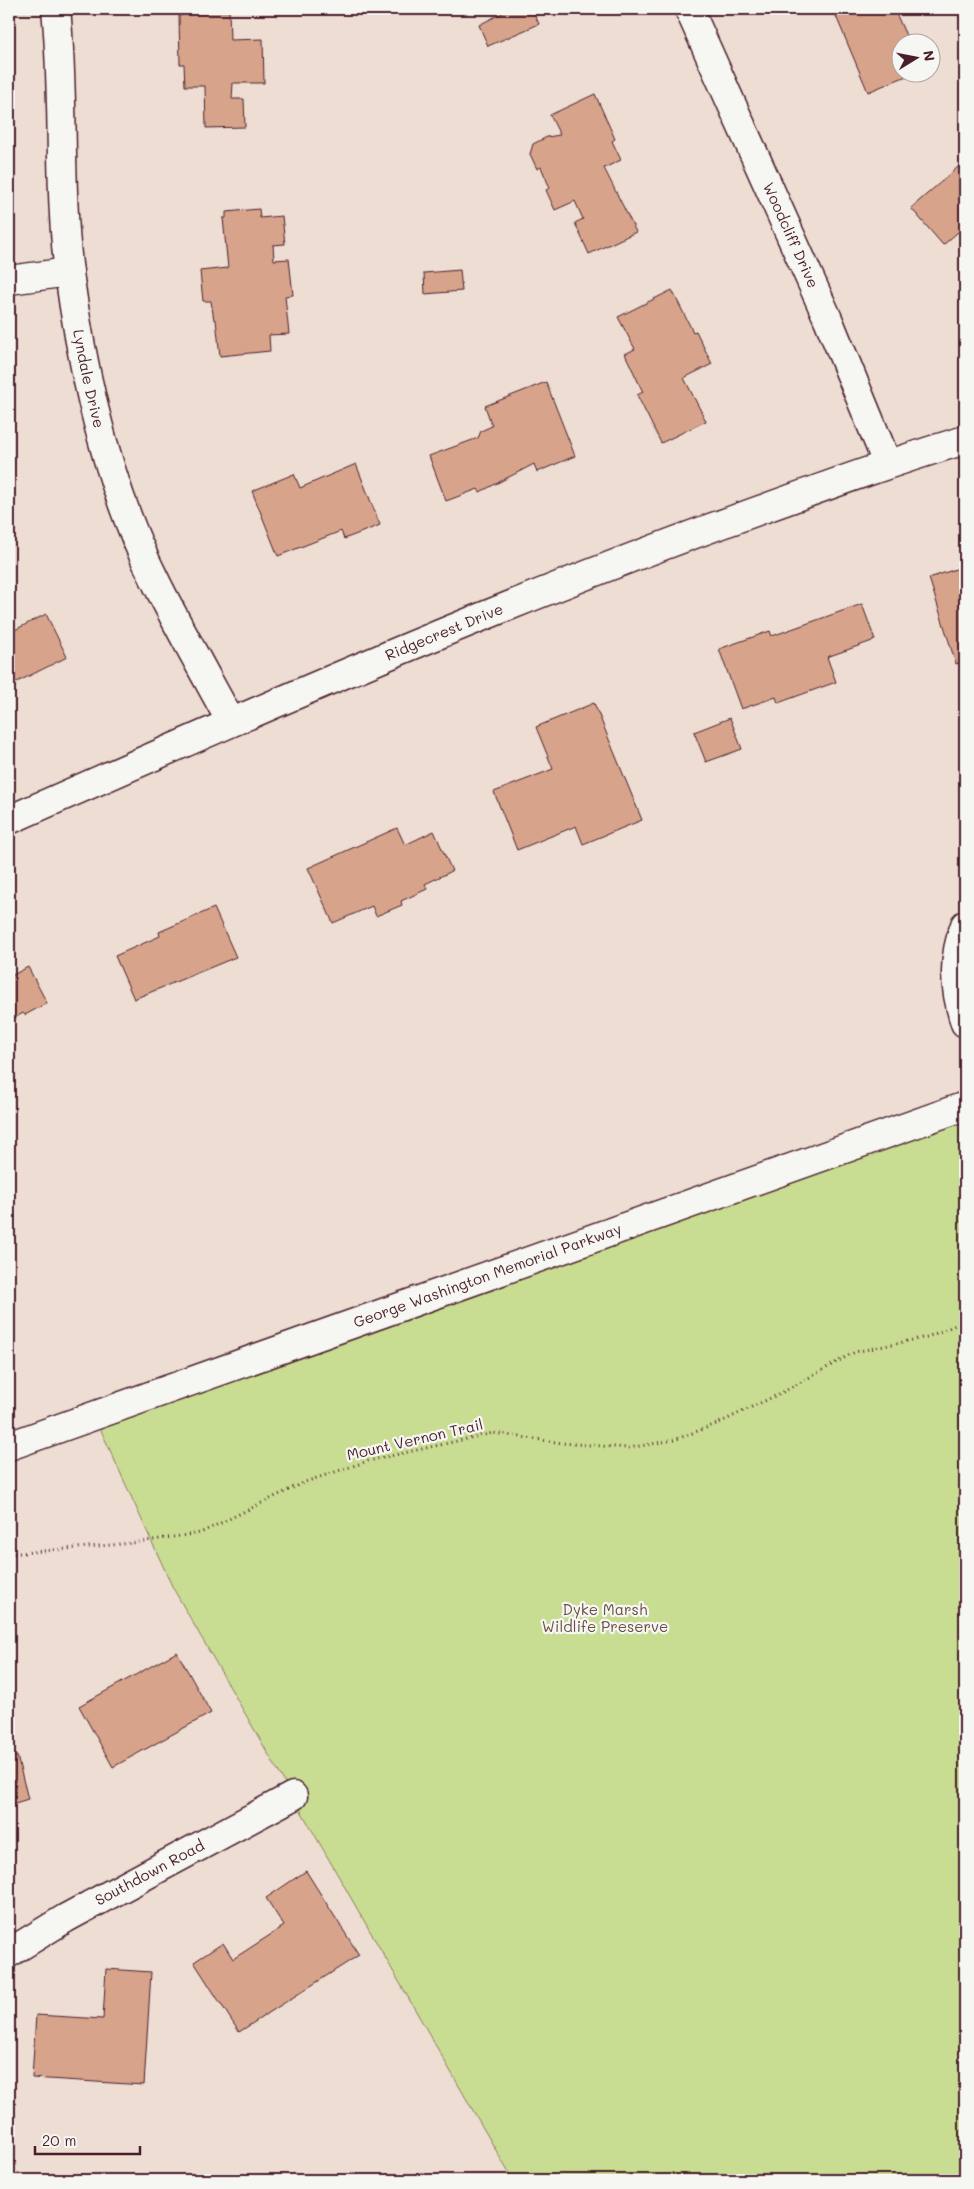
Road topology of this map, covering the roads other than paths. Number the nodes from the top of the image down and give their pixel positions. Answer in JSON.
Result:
{"nodes":[{"id":1,"x":56,"y":9,"type":"edge"},
{"id":2,"x":689,"y":9,"type":"edge"},
{"id":3,"x":69,"y":272,"type":"junction"},
{"id":4,"x":9,"y":280,"type":"edge"},
{"id":5,"x":965,"y":440,"type":"edge"},
{"id":6,"x":887,"y":464,"type":"junction"},
{"id":7,"x":231,"y":722,"type":"junction"},
{"id":8,"x":9,"y":820,"type":"edge"},
{"id":9,"x":965,"y":924,"type":"edge"},
{"id":10,"x":965,"y":1023,"type":"edge"},
{"id":11,"x":965,"y":1106,"type":"edge"},
{"id":12,"x":9,"y":1446,"type":"edge"},
{"id":13,"x":293,"y":1796,"type":"dead end"},
{"id":14,"x":9,"y":1953,"type":"edge"}],
"edges":[{"from":1,"to":3,"type":"street","name":"Lyndale Drive"},
{"from":2,"to":6,"type":"street","name":"Woodcliff Drive"},
{"from":3,"to":4,"type":"street"},
{"from":3,"to":7,"type":"street","name":"Lyndale Drive"},
{"from":5,"to":6,"type":"street","name":"Ridgecrest Drive"},
{"from":6,"to":7,"type":"street","name":"Ridgecrest Drive"},
{"from":7,"to":8,"type":"street","name":"Ridgecrest Drive"},
{"from":9,"to":10,"type":"street"},
{"from":11,"to":12,"type":"street","name":"George Washington Memorial Parkway"},
{"from":13,"to":14,"type":"street","name":"Southdown Road"}]}
